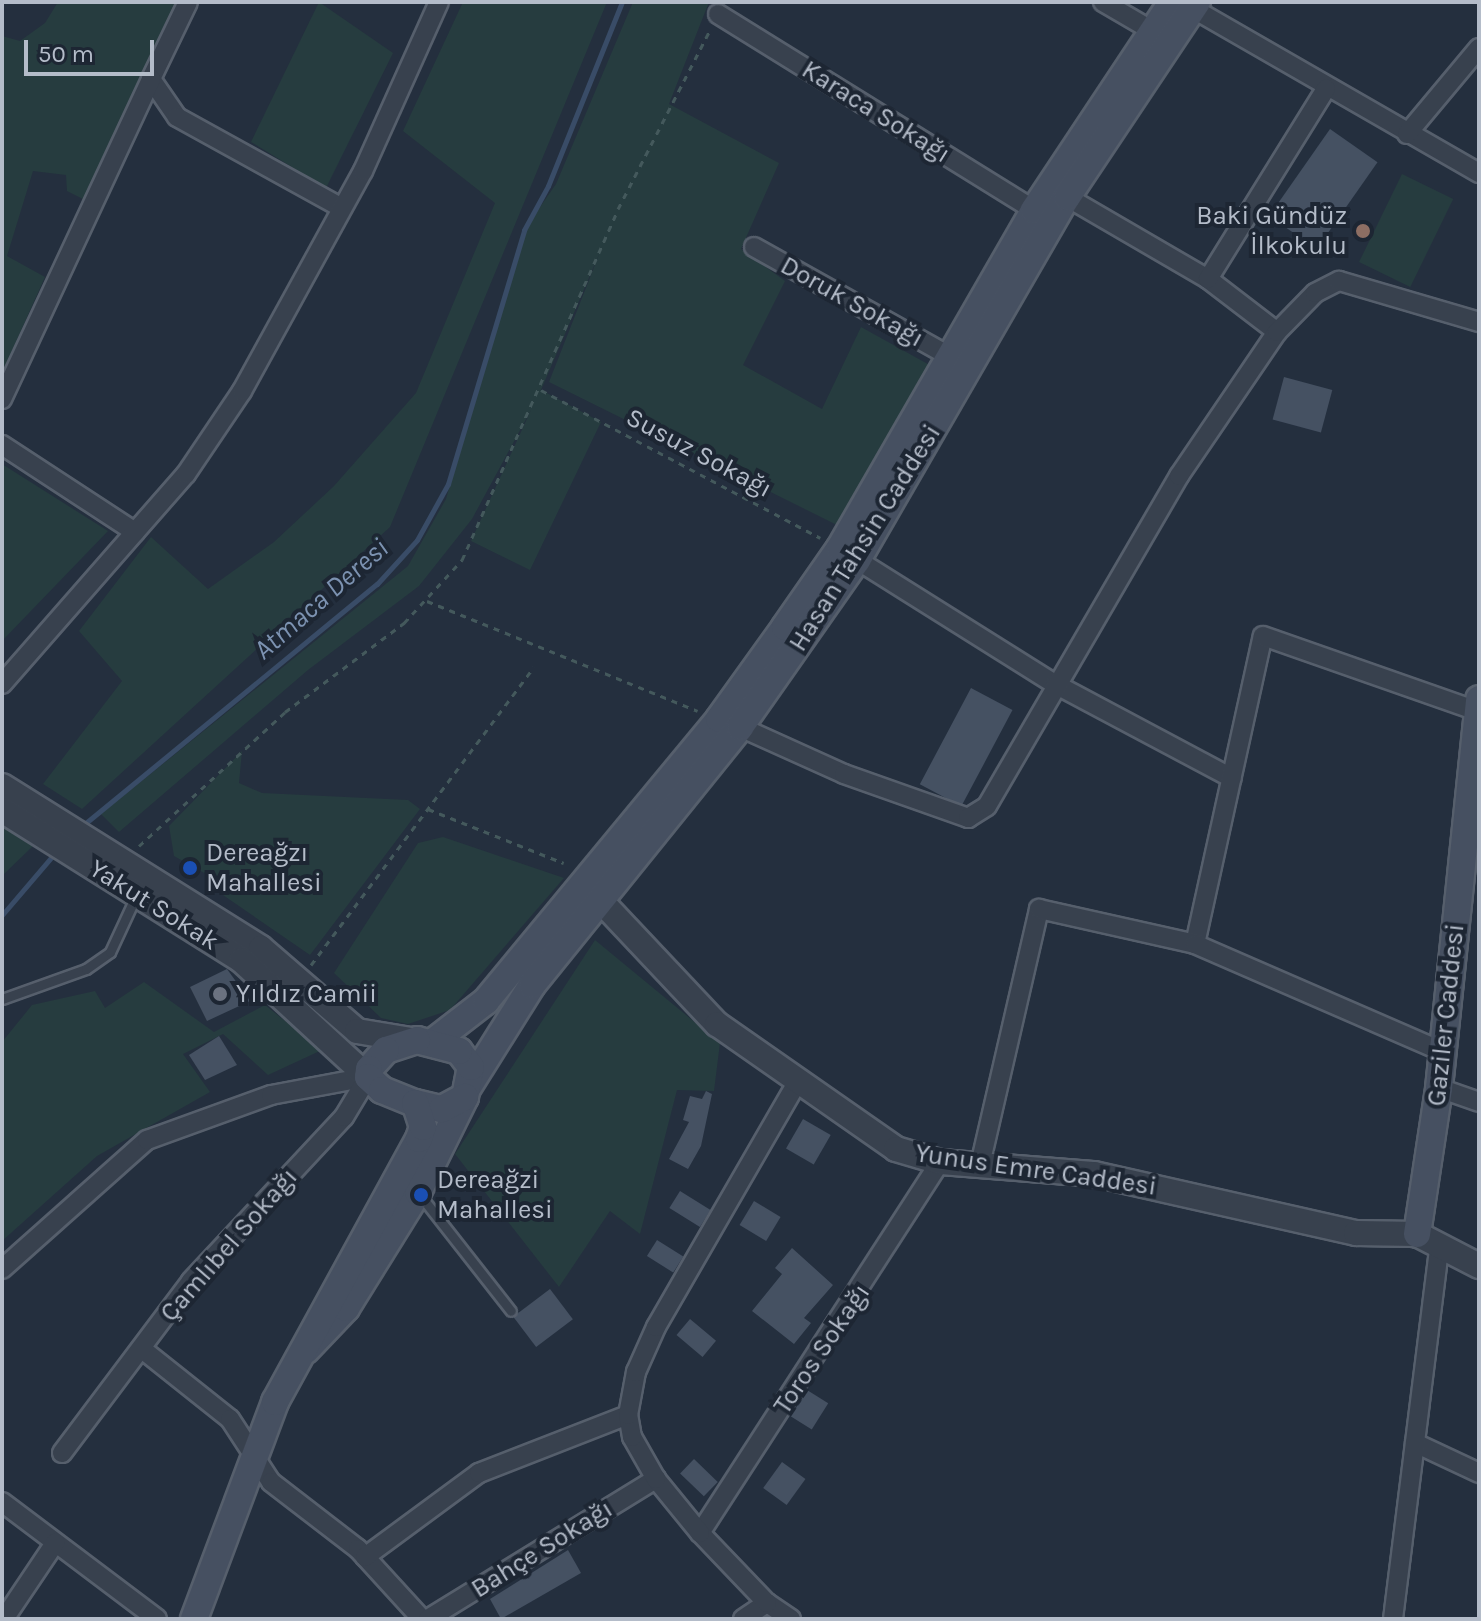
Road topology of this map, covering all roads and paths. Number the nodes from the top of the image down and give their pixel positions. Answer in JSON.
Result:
{"nodes":[{"id":1,"x":188,"y":2,"type":"edge"},
{"id":2,"x":439,"y":2,"type":"edge"},
{"id":3,"x":1103,"y":2,"type":"edge"},
{"id":4,"x":1187,"y":4,"type":"edge"},
{"id":5,"x":718,"y":14,"type":"joint"},
{"id":6,"x":1151,"y":30,"type":"junction"},
{"id":7,"x":1479,"y":48,"type":"edge"},
{"id":8,"x":151,"y":79,"type":"junction"},
{"id":9,"x":1326,"y":89,"type":"junction"},
{"id":10,"x":1407,"y":134,"type":"junction"},
{"id":11,"x":1479,"y":173,"type":"edge"},
{"id":12,"x":1067,"y":197,"type":"junction"},
{"id":13,"x":342,"y":208,"type":"junction"},
{"id":14,"x":1034,"y":210,"type":"junction"},
{"id":15,"x":754,"y":247,"type":"dead end"},
{"id":16,"x":1208,"y":279,"type":"junction"},
{"id":17,"x":1479,"y":322,"type":"edge"},
{"id":18,"x":1277,"y":332,"type":"junction"},
{"id":19,"x":951,"y":357,"type":"junction"},
{"id":20,"x":541,"y":390,"type":"junction"},
{"id":21,"x":2,"y":399,"type":"edge"},
{"id":22,"x":2,"y":445,"type":"edge"},
{"id":23,"x":135,"y":532,"type":"junction"},
{"id":24,"x":848,"y":554,"type":"junction"},
{"id":25,"x":427,"y":601,"type":"junction"},
{"id":26,"x":534,"y":667,"type":"dead end"},
{"id":27,"x":2,"y":684,"type":"edge"},
{"id":28,"x":1055,"y":684,"type":"junction"},
{"id":29,"x":1478,"y":705,"type":"edge"},
{"id":30,"x":729,"y":723,"type":"junction"},
{"id":31,"x":1232,"y":778,"type":"junction"},
{"id":32,"x":2,"y":786,"type":"edge"},
{"id":33,"x":428,"y":809,"type":"junction"},
{"id":34,"x":2,"y":810,"type":"edge"},
{"id":35,"x":1472,"y":822,"type":"edge"},
{"id":36,"x":69,"y":839,"type":"junction"},
{"id":37,"x":123,"y":860,"type":"junction"},
{"id":38,"x":564,"y":863,"type":"dead end"},
{"id":39,"x":137,"y":893,"type":"junction"},
{"id":40,"x":599,"y":899,"type":"junction"},
{"id":41,"x":1195,"y":944,"type":"junction"},
{"id":42,"x":300,"y":979,"type":"junction"},
{"id":43,"x":2,"y":999,"type":"edge"},
{"id":44,"x":425,"y":1041,"type":"junction"},
{"id":45,"x":1443,"y":1052,"type":"junction"},
{"id":46,"x":368,"y":1077,"type":"junction"},
{"id":47,"x":796,"y":1085,"type":"junction"},
{"id":48,"x":1439,"y":1088,"type":"junction"},
{"id":49,"x":466,"y":1092,"type":"junction"},
{"id":50,"x":1479,"y":1102,"type":"edge"},
{"id":51,"x":415,"y":1103,"type":"junction"},
{"id":52,"x":940,"y":1162,"type":"junction"},
{"id":53,"x":980,"y":1165,"type":"junction"},
{"id":54,"x":418,"y":1192,"type":"junction"},
{"id":55,"x":1417,"y":1234,"type":"junction"},
{"id":56,"x":1439,"y":1250,"type":"junction"},
{"id":57,"x":1479,"y":1266,"type":"edge"},
{"id":58,"x":2,"y":1269,"type":"edge"},
{"id":59,"x":511,"y":1311,"type":"dead end"},
{"id":60,"x":142,"y":1349,"type":"junction"},
{"id":61,"x":306,"y":1350,"type":"junction"},
{"id":62,"x":628,"y":1415,"type":"junction"},
{"id":63,"x":1415,"y":1443,"type":"junction"},
{"id":64,"x":255,"y":1450,"type":"junction"},
{"id":65,"x":62,"y":1453,"type":"dead end"},
{"id":66,"x":1479,"y":1473,"type":"edge"},
{"id":67,"x":656,"y":1479,"type":"junction"},
{"id":68,"x":2,"y":1502,"type":"edge"},
{"id":69,"x":700,"y":1533,"type":"junction"},
{"id":70,"x":55,"y":1543,"type":"junction"},
{"id":71,"x":365,"y":1557,"type":"junction"},
{"id":72,"x":767,"y":1603,"type":"junction"},
{"id":73,"x":4,"y":1619,"type":"edge"},
{"id":74,"x":157,"y":1619,"type":"edge"},
{"id":75,"x":194,"y":1619,"type":"edge"},
{"id":76,"x":422,"y":1619,"type":"edge"},
{"id":77,"x":428,"y":1619,"type":"edge"},
{"id":78,"x":743,"y":1619,"type":"edge"},
{"id":79,"x":791,"y":1619,"type":"edge"},
{"id":80,"x":1393,"y":1619,"type":"edge"}],
"edges":[{"from":1,"to":8,"type":"street"},
{"from":2,"to":13,"type":"street"},
{"from":3,"to":6,"type":"street"},
{"from":4,"to":6,"type":"main road","name":"Hasan Tahsin Caddesi"},
{"from":4,"to":9,"type":"street"},
{"from":4,"to":12,"type":"main road","name":"Hasan Tahsin Caddesi"},
{"from":5,"to":14,"type":"street","name":"Karaca Sokağı"},
{"from":5,"to":20,"type":"path"},
{"from":6,"to":14,"type":"main road","name":"Hasan Tahsin Caddesi"},
{"from":7,"to":10,"type":"street"},
{"from":8,"to":13,"type":"street"},
{"from":8,"to":21,"type":"street"},
{"from":9,"to":10,"type":"street"},
{"from":9,"to":16,"type":"street"},
{"from":10,"to":11,"type":"street"},
{"from":12,"to":16,"type":"street"},
{"from":12,"to":24,"type":"main road","name":"Hasan Tahsin Caddesi"},
{"from":13,"to":23,"type":"street"},
{"from":14,"to":19,"type":"main road","name":"Hasan Tahsin Caddesi"},
{"from":15,"to":19,"type":"street","name":"Doruk Sokağı"},
{"from":16,"to":18,"type":"street"},
{"from":17,"to":18,"type":"street"},
{"from":18,"to":28,"type":"street"},
{"from":19,"to":24,"type":"main road","name":"Hasan Tahsin Caddesi"},
{"from":20,"to":24,"type":"path","name":"Susuz Sokağı"},
{"from":20,"to":25,"type":"path"},
{"from":22,"to":23,"type":"street"},
{"from":23,"to":27,"type":"street"},
{"from":24,"to":28,"type":"street"},
{"from":24,"to":30,"type":"main road","name":"Hasan Tahsin Caddesi"},
{"from":25,"to":30,"type":"path"},
{"from":25,"to":37,"type":"path"},
{"from":26,"to":33,"type":"path"},
{"from":28,"to":30,"type":"street"},
{"from":28,"to":31,"type":"street"},
{"from":29,"to":31,"type":"street"},
{"from":29,"to":35,"type":"main road","name":"Gaziler Caddesi"},
{"from":30,"to":40,"type":"main road","name":"Hasan Tahsin Caddesi"},
{"from":30,"to":44,"type":"main road","name":"Hasan Tahsin Caddesi"},
{"from":31,"to":41,"type":"street"},
{"from":32,"to":36,"type":"street"},
{"from":33,"to":38,"type":"path"},
{"from":33,"to":42,"type":"path"},
{"from":34,"to":36,"type":"street","name":"Yakut Sokak"},
{"from":35,"to":45,"type":"main road","name":"Gaziler Caddesi"},
{"from":36,"to":37,"type":"street","name":"Yakut Sokak"},
{"from":36,"to":39,"type":"street","name":"Yakut Sokak"},
{"from":37,"to":42,"type":"street","name":"Yakut Sokak"},
{"from":39,"to":43,"type":"lane"},
{"from":39,"to":46,"type":"street","name":"Yakut Sokak"},
{"from":40,"to":47,"type":"street","name":"Yunus Emre Caddesi"},
{"from":40,"to":49,"type":"main road","name":"Hasan Tahsin Caddesi"},
{"from":41,"to":45,"type":"street"},
{"from":41,"to":53,"type":"street"},
{"from":42,"to":44,"type":"street","name":"Yakut Sokak"},
{"from":44,"to":46,"type":"main road"},
{"from":44,"to":49,"type":"main road"},
{"from":45,"to":48,"type":"main road","name":"Gaziler Caddesi"},
{"from":46,"to":51,"type":"main road"},
{"from":46,"to":58,"type":"street"},
{"from":46,"to":60,"type":"street","name":"Çamlıbel Sokağı"},
{"from":47,"to":52,"type":"street","name":"Yunus Emre Caddesi"},
{"from":47,"to":62,"type":"street"},
{"from":48,"to":50,"type":"street"},
{"from":48,"to":55,"type":"main road","name":"Gaziler Caddesi"},
{"from":49,"to":51,"type":"main road"},
{"from":49,"to":54,"type":"main road","name":"Hasan Tahsin Caddesi"},
{"from":51,"to":61,"type":"main road"},
{"from":52,"to":53,"type":"street","name":"Yunus Emre Caddesi"},
{"from":52,"to":69,"type":"street","name":"Toros Sokağı"},
{"from":53,"to":55,"type":"street","name":"Yunus Emre Caddesi"},
{"from":54,"to":59,"type":"lane"},
{"from":54,"to":61,"type":"main road","name":"Hasan Tahsin Caddesi"},
{"from":55,"to":56,"type":"street"},
{"from":56,"to":57,"type":"street"},
{"from":56,"to":63,"type":"street"},
{"from":60,"to":64,"type":"street"},
{"from":60,"to":65,"type":"street","name":"Çamlıbel Sokağı"},
{"from":61,"to":64,"type":"main road"},
{"from":62,"to":67,"type":"street"},
{"from":62,"to":71,"type":"street"},
{"from":63,"to":66,"type":"street"},
{"from":63,"to":80,"type":"street"},
{"from":64,"to":71,"type":"street"},
{"from":64,"to":75,"type":"main road"},
{"from":67,"to":69,"type":"street"},
{"from":67,"to":77,"type":"street","name":"Bahçe Sokağı"},
{"from":68,"to":70,"type":"street"},
{"from":69,"to":72,"type":"street"},
{"from":70,"to":73,"type":"street"},
{"from":70,"to":74,"type":"street"},
{"from":71,"to":76,"type":"street"},
{"from":72,"to":78,"type":"street"},
{"from":72,"to":79,"type":"street"}]}
